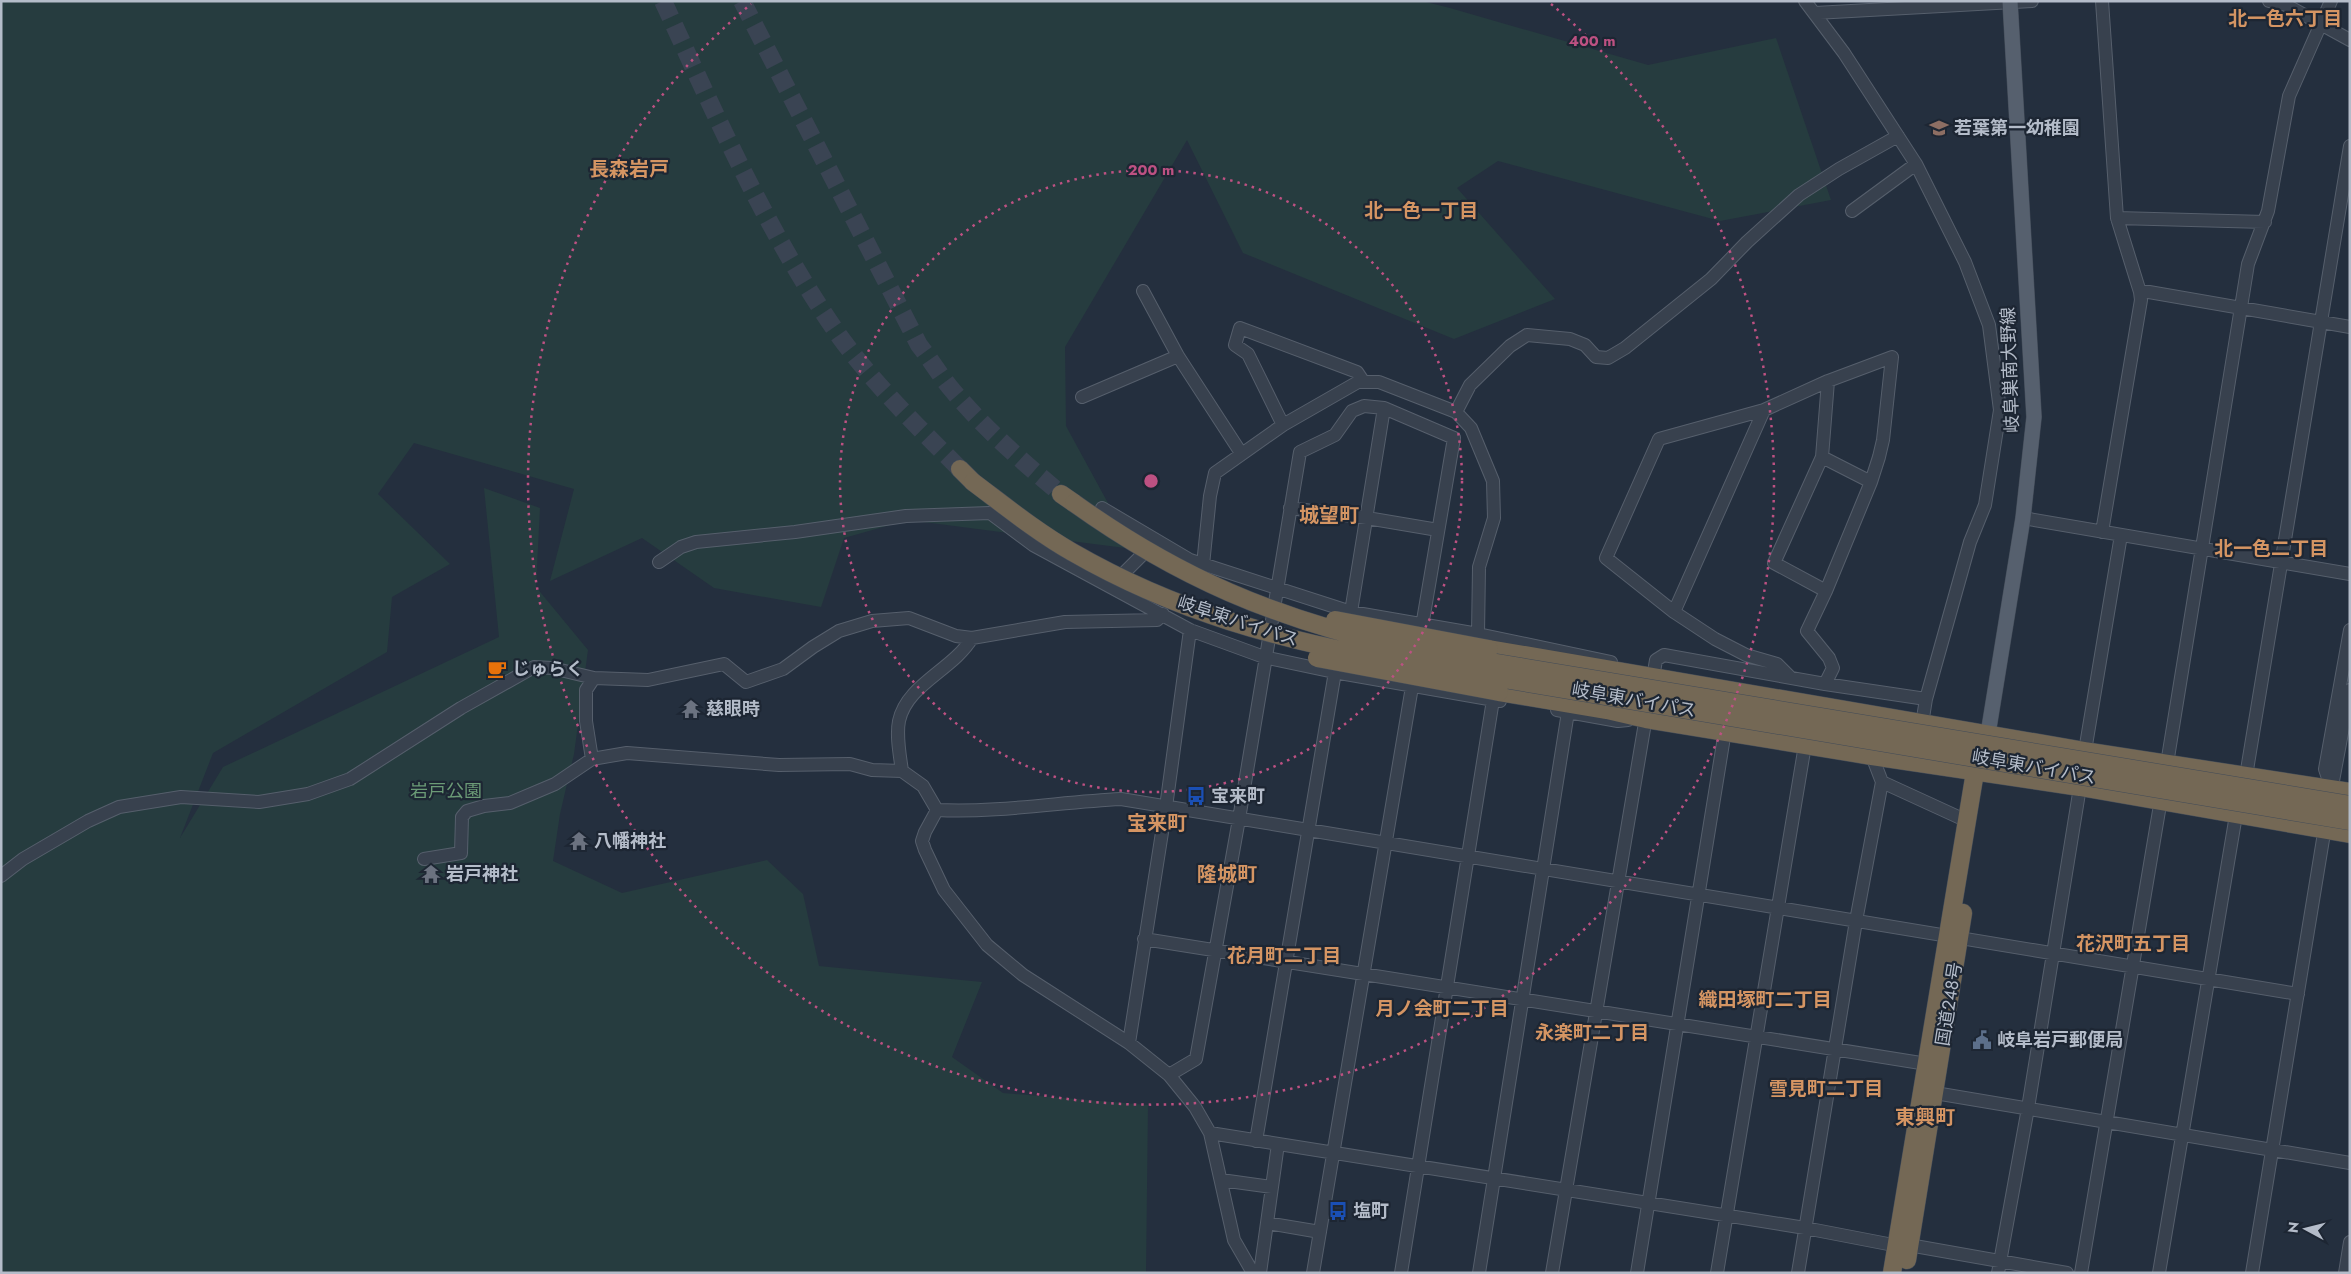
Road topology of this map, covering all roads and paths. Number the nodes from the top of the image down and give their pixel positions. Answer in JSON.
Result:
{"nodes":[{"id":1,"x":1805,"y":1,"type":"edge"},
{"id":2,"x":2032,"y":1,"type":"edge"},
{"id":3,"x":2102,"y":1,"type":"edge"},
{"id":4,"x":2269,"y":1,"type":"edge"},
{"id":5,"x":2331,"y":1,"type":"edge"},
{"id":6,"x":2010,"y":2,"type":"edge"},
{"id":7,"x":2287,"y":3,"type":"edge"},
{"id":8,"x":1926,"y":5,"type":"edge"},
{"id":9,"x":1815,"y":7,"type":"edge"},
{"id":10,"x":2322,"y":25,"type":"junction"},
{"id":11,"x":2350,"y":40,"type":"edge"},
{"id":12,"x":1898,"y":136,"type":"junction"},
{"id":13,"x":2350,"y":146,"type":"edge"},
{"id":14,"x":1916,"y":164,"type":"junction"},
{"id":15,"x":1852,"y":211,"type":"dead end"},
{"id":16,"x":2117,"y":218,"type":"junction"},
{"id":17,"x":2265,"y":222,"type":"junction"},
{"id":18,"x":1143,"y":291,"type":"dead end"},
{"id":19,"x":2140,"y":292,"type":"junction"},
{"id":20,"x":2241,"y":309,"type":"junction"},
{"id":21,"x":2321,"y":322,"type":"junction"},
{"id":22,"x":2350,"y":327,"type":"edge"},
{"id":23,"x":1178,"y":356,"type":"junction"},
{"id":24,"x":1363,"y":381,"type":"junction"},
{"id":25,"x":1828,"y":381,"type":"junction"},
{"id":26,"x":1082,"y":397,"type":"dead end"},
{"id":27,"x":1384,"y":408,"type":"junction"},
{"id":28,"x":1764,"y":410,"type":"junction"},
{"id":29,"x":1456,"y":412,"type":"junction"},
{"id":30,"x":1283,"y":425,"type":"junction"},
{"id":31,"x":1241,"y":453,"type":"junction"},
{"id":32,"x":1822,"y":457,"type":"junction"},
{"id":33,"x":960,"y":469,"type":"tunnel mouth"},
{"id":34,"x":1871,"y":482,"type":"junction"},
{"id":35,"x":1068,"y":499,"type":"tunnel mouth"},
{"id":36,"x":1102,"y":508,"type":"dead end"},
{"id":37,"x":1290,"y":508,"type":"junction"},
{"id":38,"x":1367,"y":518,"type":"junction"},
{"id":39,"x":2023,"y":518,"type":"junction"},
{"id":40,"x":1438,"y":530,"type":"junction"},
{"id":41,"x":2102,"y":532,"type":"junction"},
{"id":42,"x":2121,"y":535,"type":"junction"},
{"id":43,"x":1155,"y":541,"type":"junction"},
{"id":44,"x":2204,"y":550,"type":"junction"},
{"id":45,"x":2281,"y":560,"type":"junction"},
{"id":46,"x":659,"y":562,"type":"dead end"},
{"id":47,"x":1203,"y":564,"type":"junction"},
{"id":48,"x":2350,"y":574,"type":"edge"},
{"id":49,"x":1110,"y":586,"type":"junction"},
{"id":50,"x":1276,"y":587,"type":"junction"},
{"id":51,"x":1826,"y":591,"type":"junction"},
{"id":52,"x":1233,"y":596,"type":"junction"},
{"id":53,"x":1186,"y":607,"type":"junction"},
{"id":54,"x":1351,"y":612,"type":"junction"},
{"id":55,"x":1674,"y":612,"type":"junction"},
{"id":56,"x":1163,"y":614,"type":"junction"},
{"id":57,"x":1422,"y":624,"type":"junction"},
{"id":58,"x":1190,"y":630,"type":"junction"},
{"id":59,"x":2350,"y":630,"type":"edge"},
{"id":60,"x":1478,"y":634,"type":"junction"},
{"id":61,"x":972,"y":638,"type":"junction"},
{"id":62,"x":1264,"y":657,"type":"junction"},
{"id":63,"x":1334,"y":672,"type":"junction"},
{"id":64,"x":1653,"y":677,"type":"junction"},
{"id":65,"x":594,"y":678,"type":"junction"},
{"id":66,"x":1791,"y":678,"type":"junction"},
{"id":67,"x":1824,"y":684,"type":"junction"},
{"id":68,"x":1412,"y":686,"type":"junction"},
{"id":69,"x":2350,"y":690,"type":"edge"},
{"id":70,"x":1496,"y":696,"type":"junction"},
{"id":71,"x":1926,"y":699,"type":"junction"},
{"id":72,"x":1568,"y":712,"type":"junction"},
{"id":73,"x":1646,"y":719,"type":"junction"},
{"id":74,"x":1922,"y":724,"type":"junction"},
{"id":75,"x":1725,"y":732,"type":"junction"},
{"id":76,"x":1988,"y":734,"type":"junction"},
{"id":77,"x":1805,"y":745,"type":"junction"},
{"id":78,"x":2085,"y":751,"type":"junction"},
{"id":79,"x":1872,"y":756,"type":"junction"},
{"id":80,"x":592,"y":759,"type":"junction"},
{"id":81,"x":2167,"y":765,"type":"junction"},
{"id":82,"x":902,"y":771,"type":"junction"},
{"id":83,"x":1981,"y":773,"type":"junction"},
{"id":84,"x":2246,"y":776,"type":"junction"},
{"id":85,"x":1882,"y":782,"type":"junction"},
{"id":86,"x":2080,"y":787,"type":"junction"},
{"id":87,"x":2332,"y":789,"type":"junction"},
{"id":88,"x":2350,"y":792,"type":"edge"},
{"id":89,"x":2161,"y":802,"type":"junction"},
{"id":90,"x":2350,"y":805,"type":"edge"},
{"id":91,"x":1166,"y":807,"type":"junction"},
{"id":92,"x":937,"y":810,"type":"junction"},
{"id":93,"x":2236,"y":815,"type":"junction"},
{"id":94,"x":1239,"y":819,"type":"junction"},
{"id":95,"x":2350,"y":820,"type":"edge"},
{"id":96,"x":1967,"y":821,"type":"junction"},
{"id":97,"x":1308,"y":830,"type":"junction"},
{"id":98,"x":2325,"y":830,"type":"junction"},
{"id":99,"x":2350,"y":834,"type":"edge"},
{"id":100,"x":1385,"y":842,"type":"junction"},
{"id":101,"x":1468,"y":856,"type":"junction"},
{"id":102,"x":424,"y":859,"type":"dead end"},
{"id":103,"x":1543,"y":869,"type":"junction"},
{"id":104,"x":1,"y":876,"type":"edge"},
{"id":105,"x":1618,"y":881,"type":"junction"},
{"id":106,"x":1698,"y":895,"type":"junction"},
{"id":107,"x":1778,"y":908,"type":"junction"},
{"id":108,"x":1856,"y":921,"type":"junction"},
{"id":109,"x":1953,"y":937,"type":"junction"},
{"id":110,"x":1144,"y":938,"type":"junction"},
{"id":111,"x":1215,"y":950,"type":"junction"},
{"id":112,"x":2052,"y":953,"type":"junction"},
{"id":113,"x":1286,"y":961,"type":"junction"},
{"id":114,"x":2133,"y":967,"type":"junction"},
{"id":115,"x":1363,"y":974,"type":"junction"},
{"id":116,"x":2209,"y":979,"type":"junction"},
{"id":117,"x":1447,"y":987,"type":"junction"},
{"id":118,"x":2298,"y":994,"type":"junction"},
{"id":119,"x":1522,"y":999,"type":"junction"},
{"id":120,"x":1596,"y":1011,"type":"junction"},
{"id":121,"x":1677,"y":1024,"type":"junction"},
{"id":122,"x":1756,"y":1036,"type":"junction"},
{"id":123,"x":1128,"y":1042,"type":"junction"},
{"id":124,"x":1835,"y":1049,"type":"junction"},
{"id":125,"x":1927,"y":1064,"type":"junction"},
{"id":126,"x":1169,"y":1075,"type":"junction"},
{"id":127,"x":1935,"y":1093,"type":"junction"},
{"id":128,"x":2028,"y":1108,"type":"junction"},
{"id":129,"x":2107,"y":1122,"type":"junction"},
{"id":130,"x":1210,"y":1133,"type":"junction"},
{"id":131,"x":2182,"y":1135,"type":"junction"},
{"id":132,"x":1256,"y":1140,"type":"junction"},
{"id":133,"x":1278,"y":1144,"type":"junction"},
{"id":134,"x":2273,"y":1150,"type":"junction"},
{"id":135,"x":1333,"y":1153,"type":"junction"},
{"id":136,"x":2350,"y":1163,"type":"edge"},
{"id":137,"x":1418,"y":1166,"type":"junction"},
{"id":138,"x":1494,"y":1178,"type":"junction"},
{"id":139,"x":1220,"y":1180,"type":"junction"},
{"id":140,"x":1272,"y":1187,"type":"junction"},
{"id":141,"x":1566,"y":1190,"type":"junction"},
{"id":142,"x":1648,"y":1203,"type":"junction"},
{"id":143,"x":1726,"y":1216,"type":"junction"},
{"id":144,"x":1267,"y":1224,"type":"junction"},
{"id":145,"x":1805,"y":1228,"type":"junction"},
{"id":146,"x":1320,"y":1232,"type":"junction"},
{"id":147,"x":2350,"y":1242,"type":"edge"},
{"id":148,"x":1903,"y":1245,"type":"junction"},
{"id":149,"x":1999,"y":1267,"type":"edge"},
{"id":150,"x":1253,"y":1273,"type":"edge"},
{"id":151,"x":1260,"y":1273,"type":"edge"},
{"id":152,"x":1313,"y":1273,"type":"edge"},
{"id":153,"x":1401,"y":1273,"type":"edge"},
{"id":154,"x":1478,"y":1273,"type":"edge"},
{"id":155,"x":1552,"y":1273,"type":"edge"},
{"id":156,"x":1637,"y":1273,"type":"edge"},
{"id":157,"x":1717,"y":1273,"type":"edge"},
{"id":158,"x":1798,"y":1273,"type":"edge"},
{"id":159,"x":1892,"y":1273,"type":"edge"},
{"id":160,"x":1904,"y":1273,"type":"edge"},
{"id":161,"x":2067,"y":1273,"type":"edge"},
{"id":162,"x":2081,"y":1273,"type":"edge"},
{"id":163,"x":2160,"y":1273,"type":"edge"},
{"id":164,"x":2252,"y":1273,"type":"edge"},
{"id":165,"x":2345,"y":1273,"type":"edge"}],
"edges":[{"from":1,"to":9,"type":"street"},
{"from":2,"to":6,"type":"street"},
{"from":3,"to":16,"type":"street"},
{"from":4,"to":7,"type":"street"},
{"from":5,"to":10,"type":"street"},
{"from":6,"to":8,"type":"street"},
{"from":6,"to":39,"type":"main road","name":"岐阜巣南大野線"},
{"from":7,"to":10,"type":"street"},
{"from":8,"to":9,"type":"street"},
{"from":9,"to":12,"type":"street"},
{"from":10,"to":11,"type":"street"},
{"from":10,"to":17,"type":"street"},
{"from":12,"to":14,"type":"street"},
{"from":12,"to":29,"type":"street"},
{"from":13,"to":21,"type":"street"},
{"from":14,"to":15,"type":"street"},
{"from":14,"to":71,"type":"street"},
{"from":16,"to":17,"type":"street"},
{"from":16,"to":19,"type":"street"},
{"from":17,"to":20,"type":"street"},
{"from":18,"to":23,"type":"street"},
{"from":19,"to":20,"type":"street"},
{"from":19,"to":41,"type":"street"},
{"from":20,"to":21,"type":"street"},
{"from":20,"to":44,"type":"street"},
{"from":21,"to":22,"type":"street"},
{"from":21,"to":45,"type":"street"},
{"from":23,"to":26,"type":"street"},
{"from":23,"to":31,"type":"street"},
{"from":24,"to":29,"type":"street"},
{"from":24,"to":30,"type":"street"},
{"from":24,"to":30,"type":"street"},
{"from":25,"to":28,"type":"street"},
{"from":25,"to":32,"type":"street"},
{"from":25,"to":34,"type":"street"},
{"from":27,"to":37,"type":"street"},
{"from":27,"to":38,"type":"street"},
{"from":27,"to":40,"type":"street"},
{"from":28,"to":55,"type":"street"},
{"from":28,"to":55,"type":"street"},
{"from":29,"to":60,"type":"street"},
{"from":30,"to":31,"type":"street"},
{"from":31,"to":47,"type":"street"},
{"from":32,"to":34,"type":"street"},
{"from":32,"to":51,"type":"street"},
{"from":33,"to":53,"type":"highway","name":"岐阜東バイパス","bridge":true},
{"from":34,"to":51,"type":"street"},
{"from":35,"to":52,"type":"highway","name":"岐阜東バイパス","bridge":true},
{"from":36,"to":43,"type":"street"},
{"from":37,"to":38,"type":"street"},
{"from":37,"to":50,"type":"street"},
{"from":38,"to":40,"type":"street"},
{"from":38,"to":54,"type":"street"},
{"from":39,"to":41,"type":"street"},
{"from":39,"to":76,"type":"main road","name":"岐阜巣南大野線"},
{"from":40,"to":57,"type":"street"},
{"from":41,"to":42,"type":"street"},
{"from":42,"to":44,"type":"street"},
{"from":42,"to":78,"type":"street"},
{"from":43,"to":47,"type":"street"},
{"from":43,"to":49,"type":"street"},
{"from":44,"to":45,"type":"street"},
{"from":44,"to":81,"type":"street"},
{"from":45,"to":48,"type":"street"},
{"from":45,"to":84,"type":"street"},
{"from":46,"to":49,"type":"street"},
{"from":47,"to":50,"type":"street"},
{"from":49,"to":56,"type":"street"},
{"from":50,"to":54,"type":"street"},
{"from":50,"to":62,"type":"street"},
{"from":51,"to":67,"type":"street"},
{"from":52,"to":64,"type":"highway","bridge":true},
{"from":52,"to":90,"type":"highway","name":"岐阜東バイパス","bridge":true},
{"from":53,"to":70,"type":"highway","bridge":true},
{"from":53,"to":95,"type":"highway","name":"岐阜東バイパス","bridge":true},
{"from":54,"to":57,"type":"street"},
{"from":54,"to":63,"type":"street"},
{"from":55,"to":66,"type":"street"},
{"from":56,"to":58,"type":"street"},
{"from":56,"to":61,"type":"street"},
{"from":57,"to":60,"type":"street"},
{"from":57,"to":68,"type":"street"},
{"from":58,"to":62,"type":"street"},
{"from":58,"to":91,"type":"street"},
{"from":59,"to":87,"type":"street"},
{"from":60,"to":64,"type":"street"},
{"from":60,"to":70,"type":"street"},
{"from":61,"to":65,"type":"street"},
{"from":61,"to":82,"type":"street"},
{"from":62,"to":63,"type":"street"},
{"from":62,"to":94,"type":"street"},
{"from":63,"to":68,"type":"street"},
{"from":63,"to":97,"type":"street"},
{"from":64,"to":66,"type":"street"},
{"from":64,"to":73,"type":"street"},
{"from":64,"to":74,"type":"highway"},
{"from":65,"to":80,"type":"street"},
{"from":65,"to":104,"type":"street"},
{"from":66,"to":67,"type":"street"},
{"from":67,"to":71,"type":"street"},
{"from":68,"to":70,"type":"street"},
{"from":68,"to":100,"type":"street"},
{"from":69,"to":87,"type":"street"},
{"from":70,"to":72,"type":"street"},
{"from":70,"to":73,"type":"highway"},
{"from":70,"to":101,"type":"street"},
{"from":71,"to":74,"type":"street"},
{"from":72,"to":73,"type":"street"},
{"from":72,"to":103,"type":"street"},
{"from":73,"to":75,"type":"highway"},
{"from":73,"to":105,"type":"street"},
{"from":74,"to":76,"type":"highway"},
{"from":75,"to":77,"type":"highway"},
{"from":75,"to":106,"type":"street"},
{"from":76,"to":78,"type":"highway"},
{"from":76,"to":83,"type":"highway"},
{"from":77,"to":79,"type":"highway"},
{"from":77,"to":107,"type":"street"},
{"from":78,"to":81,"type":"highway"},
{"from":79,"to":83,"type":"highway"},
{"from":79,"to":85,"type":"street"},
{"from":80,"to":82,"type":"street"},
{"from":80,"to":102,"type":"street"},
{"from":81,"to":84,"type":"highway"},
{"from":81,"to":89,"type":"street"},
{"from":82,"to":92,"type":"street"},
{"from":83,"to":86,"type":"highway"},
{"from":83,"to":96,"type":"highway","name":"国道248号"},
{"from":83,"to":109,"type":"highway","name":"国道248号"},
{"from":84,"to":87,"type":"highway"},
{"from":85,"to":96,"type":"street"},
{"from":85,"to":108,"type":"street"},
{"from":86,"to":89,"type":"highway"},
{"from":86,"to":112,"type":"street"},
{"from":87,"to":88,"type":"highway"},
{"from":87,"to":98,"type":"street"},
{"from":89,"to":93,"type":"highway"},
{"from":89,"to":114,"type":"street"},
{"from":91,"to":92,"type":"street"},
{"from":91,"to":94,"type":"street"},
{"from":91,"to":110,"type":"street"},
{"from":92,"to":123,"type":"street"},
{"from":93,"to":98,"type":"highway"},
{"from":93,"to":116,"type":"street"},
{"from":94,"to":97,"type":"street"},
{"from":94,"to":111,"type":"street"},
{"from":96,"to":109,"type":"highway","name":"国道248号"},
{"from":97,"to":100,"type":"street"},
{"from":97,"to":113,"type":"street"},
{"from":98,"to":99,"type":"highway"},
{"from":98,"to":118,"type":"street"},
{"from":100,"to":101,"type":"street"},
{"from":100,"to":115,"type":"street"},
{"from":101,"to":103,"type":"street"},
{"from":101,"to":117,"type":"street"},
{"from":103,"to":105,"type":"street"},
{"from":103,"to":119,"type":"street"},
{"from":105,"to":106,"type":"street"},
{"from":105,"to":120,"type":"street"},
{"from":106,"to":107,"type":"street"},
{"from":106,"to":121,"type":"street"},
{"from":107,"to":108,"type":"street"},
{"from":107,"to":122,"type":"street"},
{"from":108,"to":109,"type":"street"},
{"from":108,"to":124,"type":"street"},
{"from":109,"to":112,"type":"street"},
{"from":109,"to":125,"type":"highway","name":"国道248号"},
{"from":109,"to":127,"type":"highway","name":"国道248号"},
{"from":110,"to":111,"type":"street"},
{"from":110,"to":123,"type":"street"},
{"from":111,"to":113,"type":"street"},
{"from":111,"to":126,"type":"street"},
{"from":112,"to":114,"type":"street"},
{"from":112,"to":128,"type":"street"},
{"from":113,"to":115,"type":"street"},
{"from":113,"to":132,"type":"street"},
{"from":114,"to":116,"type":"street"},
{"from":114,"to":129,"type":"street"},
{"from":115,"to":117,"type":"street"},
{"from":115,"to":135,"type":"street"},
{"from":116,"to":118,"type":"street"},
{"from":116,"to":131,"type":"street"},
{"from":117,"to":119,"type":"street"},
{"from":117,"to":137,"type":"street"},
{"from":118,"to":134,"type":"street"},
{"from":119,"to":120,"type":"street"},
{"from":119,"to":138,"type":"street"},
{"from":120,"to":121,"type":"street"},
{"from":120,"to":141,"type":"street"},
{"from":121,"to":122,"type":"street"},
{"from":121,"to":142,"type":"street"},
{"from":122,"to":124,"type":"street"},
{"from":122,"to":143,"type":"street"},
{"from":123,"to":126,"type":"street"},
{"from":124,"to":125,"type":"street"},
{"from":124,"to":145,"type":"street"},
{"from":125,"to":148,"type":"highway","name":"国道248号"},
{"from":126,"to":130,"type":"street"},
{"from":127,"to":128,"type":"street"},
{"from":127,"to":148,"type":"highway","name":"国道248号"},
{"from":128,"to":129,"type":"street"},
{"from":128,"to":149,"type":"street"},
{"from":129,"to":131,"type":"street"},
{"from":129,"to":162,"type":"street"},
{"from":130,"to":132,"type":"street"},
{"from":130,"to":139,"type":"street"},
{"from":131,"to":134,"type":"street"},
{"from":131,"to":163,"type":"street"},
{"from":132,"to":133,"type":"street"},
{"from":133,"to":135,"type":"street"},
{"from":133,"to":140,"type":"street"},
{"from":134,"to":136,"type":"street"},
{"from":134,"to":164,"type":"street"},
{"from":135,"to":137,"type":"street"},
{"from":135,"to":146,"type":"street"},
{"from":137,"to":138,"type":"street"},
{"from":137,"to":153,"type":"street"},
{"from":138,"to":141,"type":"street"},
{"from":138,"to":154,"type":"street"},
{"from":139,"to":140,"type":"street"},
{"from":139,"to":150,"type":"street"},
{"from":140,"to":144,"type":"street"},
{"from":141,"to":142,"type":"street"},
{"from":141,"to":155,"type":"street"},
{"from":142,"to":143,"type":"street"},
{"from":142,"to":156,"type":"street"},
{"from":143,"to":145,"type":"street"},
{"from":143,"to":157,"type":"street"},
{"from":144,"to":146,"type":"street"},
{"from":144,"to":151,"type":"street"},
{"from":145,"to":148,"type":"street"},
{"from":145,"to":158,"type":"street"},
{"from":146,"to":152,"type":"street"},
{"from":147,"to":165,"type":"street"},
{"from":148,"to":149,"type":"street"},
{"from":148,"to":159,"type":"highway","name":"国道248号"},
{"from":148,"to":160,"type":"highway","name":"国道248号"},
{"from":149,"to":161,"type":"street"}]}
